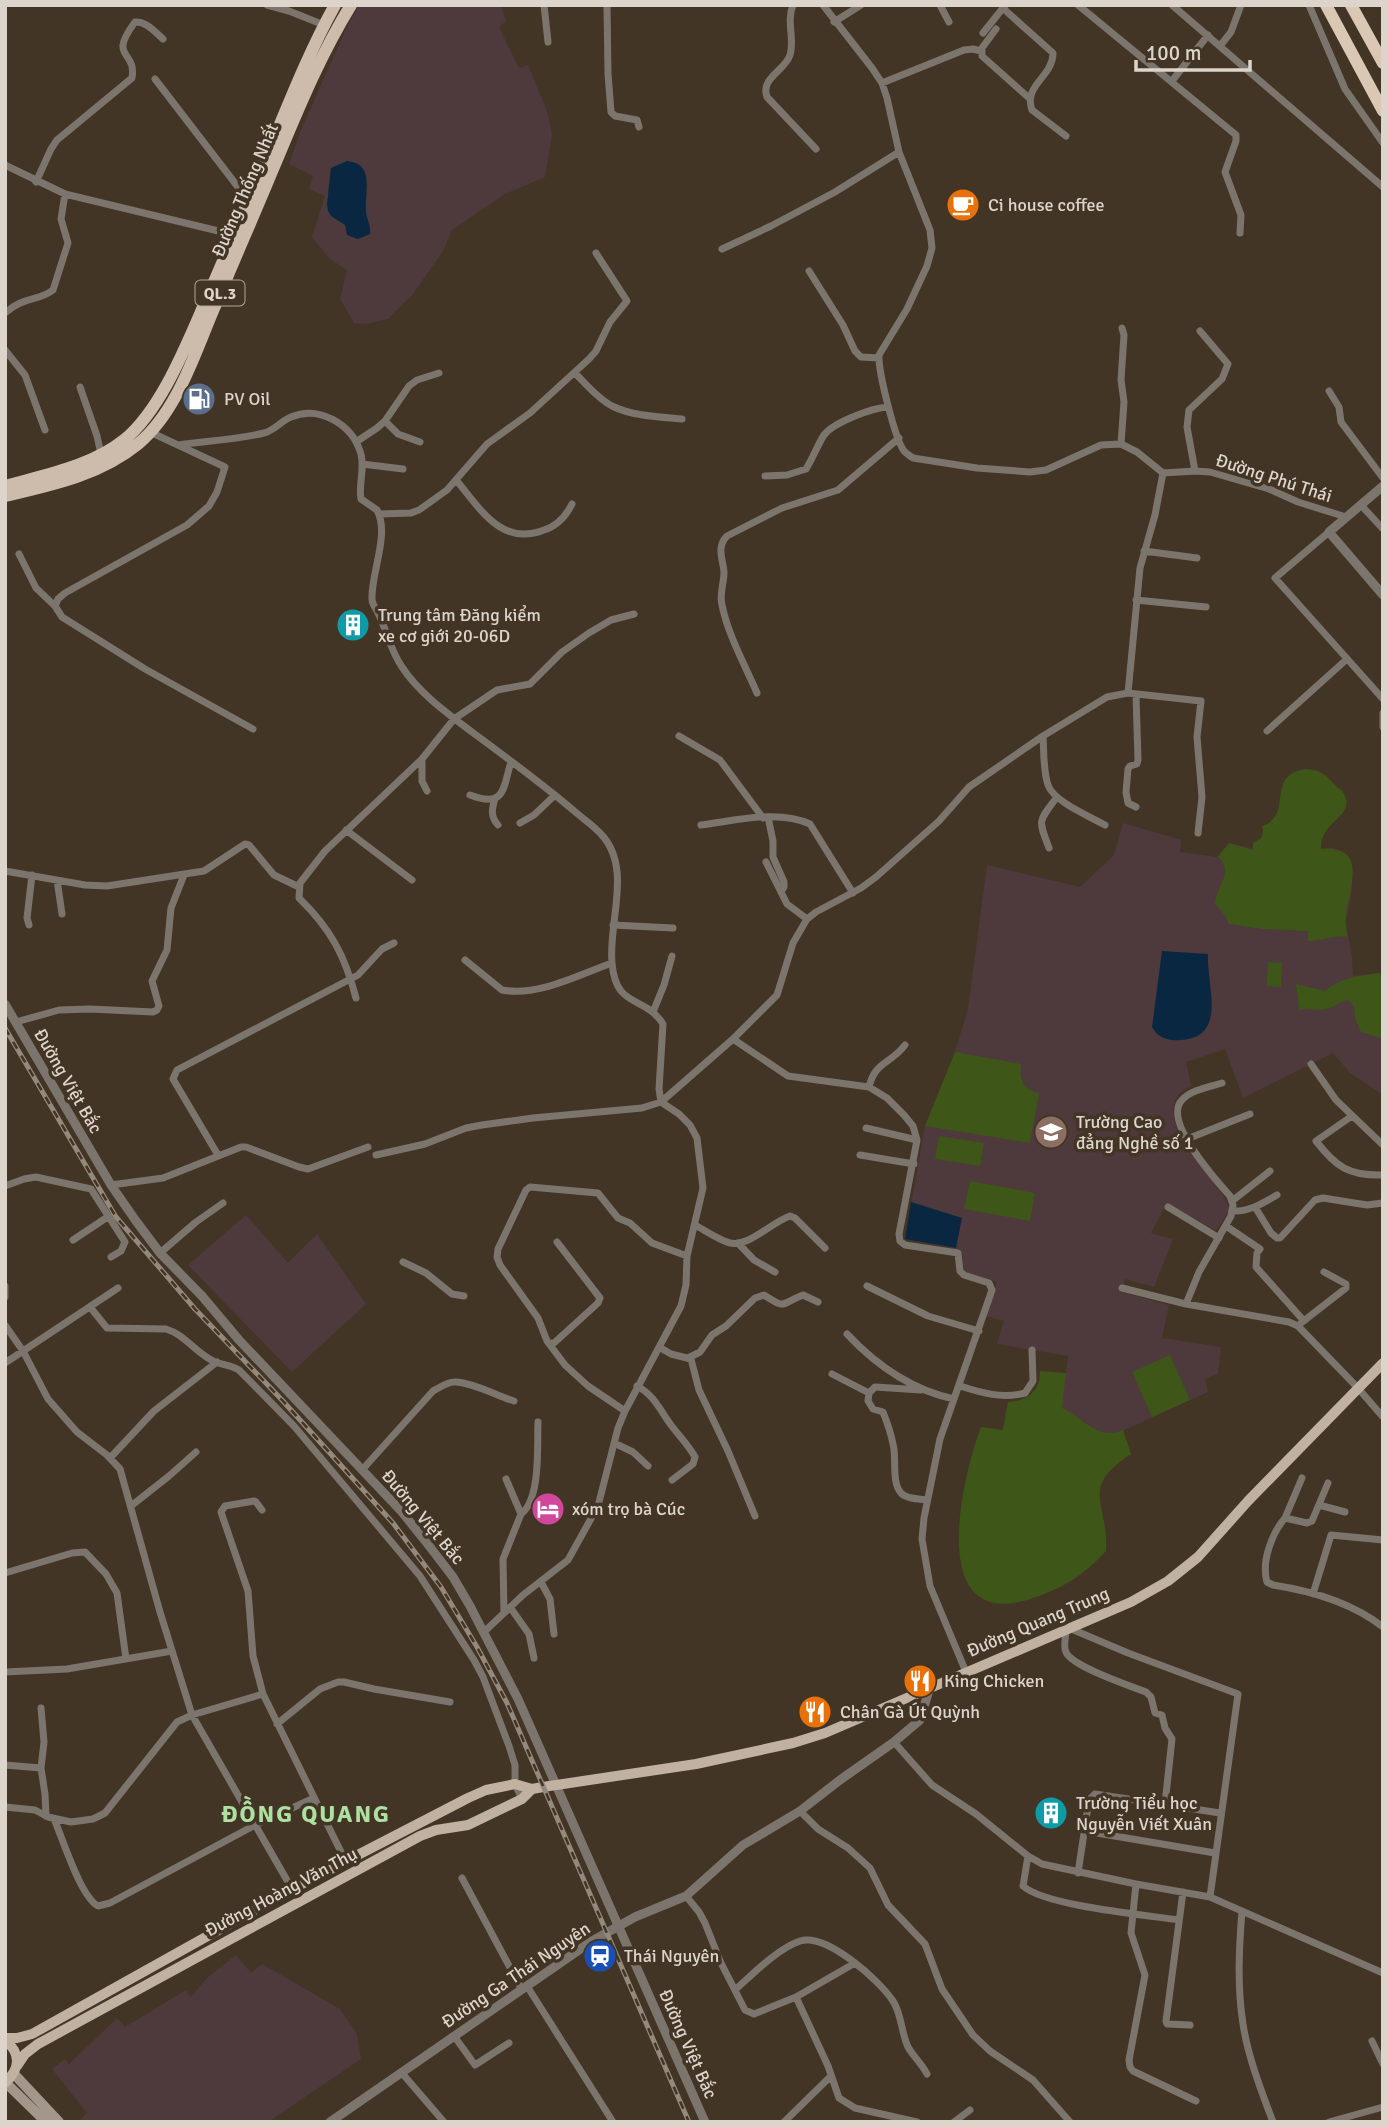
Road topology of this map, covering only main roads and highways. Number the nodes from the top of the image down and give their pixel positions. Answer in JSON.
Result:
{"nodes":[{"id":1,"x":335,"y":5,"type":"edge"},
{"id":2,"x":351,"y":5,"type":"edge"},
{"id":3,"x":1326,"y":5,"type":"edge"},
{"id":4,"x":1351,"y":5,"type":"edge"},
{"id":5,"x":1383,"y":63,"type":"edge"},
{"id":6,"x":1383,"y":111,"type":"edge"},
{"id":7,"x":240,"y":236,"type":"junction"},
{"id":8,"x":146,"y":428,"type":"junction"},
{"id":9,"x":5,"y":486,"type":"edge"},
{"id":10,"x":5,"y":496,"type":"edge"},
{"id":11,"x":1383,"y":1363,"type":"edge"},
{"id":12,"x":538,"y":1788,"type":"junction"},
{"id":13,"x":198,"y":1940,"type":"junction"},
{"id":14,"x":205,"y":1952,"type":"junction"},
{"id":15,"x":5,"y":2039,"type":"edge"},
{"id":16,"x":11,"y":2076,"type":"edge"},
{"id":17,"x":46,"y":2122,"type":"edge"},
{"id":18,"x":59,"y":2122,"type":"edge"}],
"edges":[{"from":1,"to":7,"type":"highway","name":"Đường Thống Nhất","number":"QL.3"},
{"from":2,"to":7,"type":"highway","name":"Đường Thống Nhất","number":"QL.3"},
{"from":3,"to":6,"type":"highway"},
{"from":4,"to":5,"type":"highway"},
{"from":7,"to":8,"type":"highway","name":"Đường Thống Nhất","number":"QL.3"},
{"from":8,"to":9,"type":"highway","name":"Đường Thống Nhất","number":"QL.3"},
{"from":8,"to":10,"type":"highway","name":"Đường Thống Nhất","number":"QL.3"},
{"from":11,"to":12,"type":"main road","name":"Đường Quang Trung"},
{"from":12,"to":13,"type":"main road","name":"Đường Hoàng Văn Thụ"},
{"from":12,"to":14,"type":"main road","name":"Đường Hoàng Văn Thụ"},
{"from":13,"to":14,"type":"main road"},
{"from":13,"to":15,"type":"main road","name":"Đường Hoàng Văn Thụ"},
{"from":14,"to":16,"type":"main road","name":"Đường Hoàng Văn Thụ"},
{"from":15,"to":16,"type":"main road"},
{"from":16,"to":17,"type":"main road"},
{"from":16,"to":18,"type":"main road"}]}
